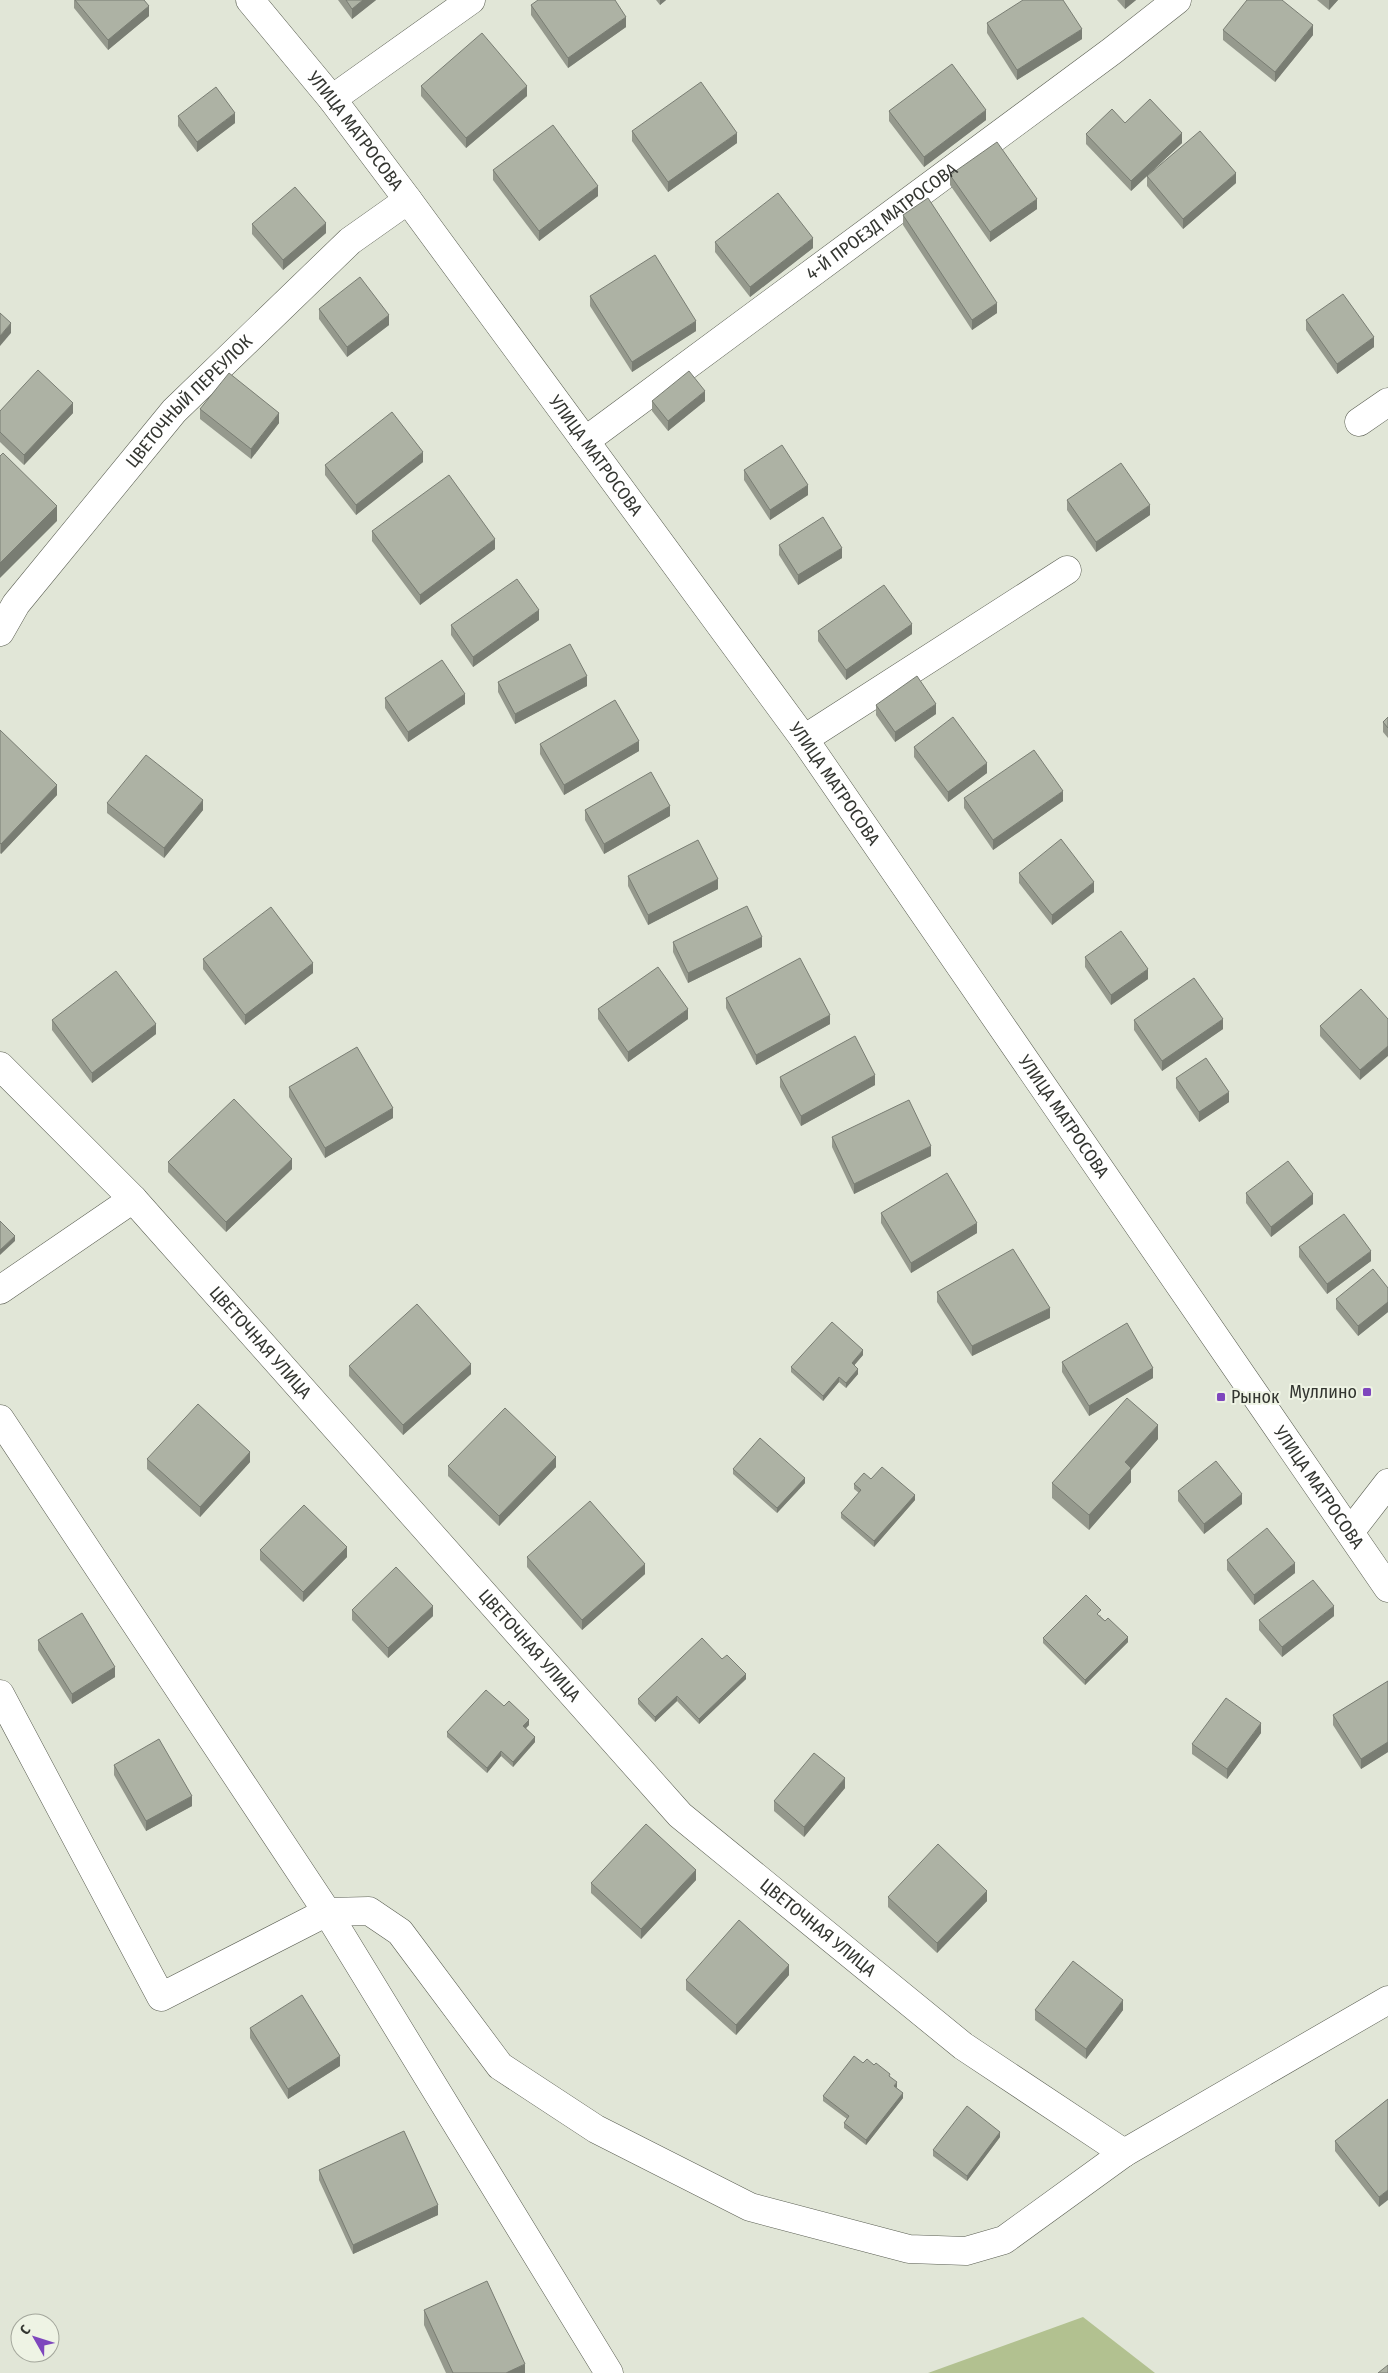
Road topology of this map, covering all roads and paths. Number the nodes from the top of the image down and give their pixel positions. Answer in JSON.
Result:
{"nodes":[{"id":1,"x":250,"y":0,"type":"edge"},
{"id":2,"x":471,"y":0,"type":"edge"},
{"id":3,"x":1177,"y":0,"type":"edge"},
{"id":4,"x":332,"y":99,"type":"junction"},
{"id":5,"x":408,"y":200,"type":"junction"},
{"id":6,"x":1388,"y":402,"type":"edge"},
{"id":7,"x":1359,"y":422,"type":"dead end"},
{"id":8,"x":585,"y":441,"type":"junction"},
{"id":9,"x":1067,"y":570,"type":"dead end"},
{"id":10,"x":8,"y":597,"type":"edge"},
{"id":11,"x":0,"y":632,"type":"edge"},
{"id":12,"x":804,"y":739,"type":"junction"},
{"id":13,"x":0,"y":1066,"type":"edge"},
{"id":14,"x":133,"y":1199,"type":"junction"},
{"id":15,"x":0,"y":1290,"type":"edge"},
{"id":16,"x":0,"y":1419,"type":"edge"},
{"id":17,"x":1388,"y":1483,"type":"edge"},
{"id":18,"x":1350,"y":1532,"type":"junction"},
{"id":19,"x":1388,"y":1588,"type":"edge"},
{"id":20,"x":0,"y":1694,"type":"edge"},
{"id":21,"x":326,"y":1912,"type":"junction"},
{"id":22,"x":1388,"y":2000,"type":"edge"},
{"id":23,"x":1124,"y":2153,"type":"junction"},
{"id":24,"x":609,"y":2373,"type":"edge"}],
"edges":[{"from":1,"to":4,"type":"street","name":"УЛИЦА МАТРОСОВА"},
{"from":2,"to":4,"type":"street"},
{"from":3,"to":8,"type":"street","name":"4-Й ПРОЕЗД МАТРОСОВА"},
{"from":4,"to":5,"type":"street","name":"УЛИЦА МАТРОСОВА"},
{"from":5,"to":8,"type":"street","name":"УЛИЦА МАТРОСОВА"},
{"from":5,"to":10,"type":"street","name":"ЦВЕТОЧНЫЙ ПЕРЕУЛОК"},
{"from":6,"to":7,"type":"street"},
{"from":8,"to":12,"type":"street","name":"УЛИЦА МАТРОСОВА"},
{"from":9,"to":12,"type":"street"},
{"from":10,"to":11,"type":"street","name":"ЦВЕТОЧНЫЙ ПЕРЕУЛОК"},
{"from":12,"to":18,"type":"street","name":"УЛИЦА МАТРОСОВА"},
{"from":13,"to":14,"type":"street","name":"ЦВЕТОЧНАЯ УЛИЦА"},
{"from":14,"to":15,"type":"street"},
{"from":14,"to":23,"type":"street","name":"ЦВЕТОЧНАЯ УЛИЦА"},
{"from":16,"to":21,"type":"street"},
{"from":17,"to":18,"type":"street"},
{"from":18,"to":19,"type":"street","name":"УЛИЦА МАТРОСОВА"},
{"from":20,"to":21,"type":"street"},
{"from":21,"to":23,"type":"street"},
{"from":21,"to":24,"type":"street"},
{"from":22,"to":23,"type":"street"}]}
